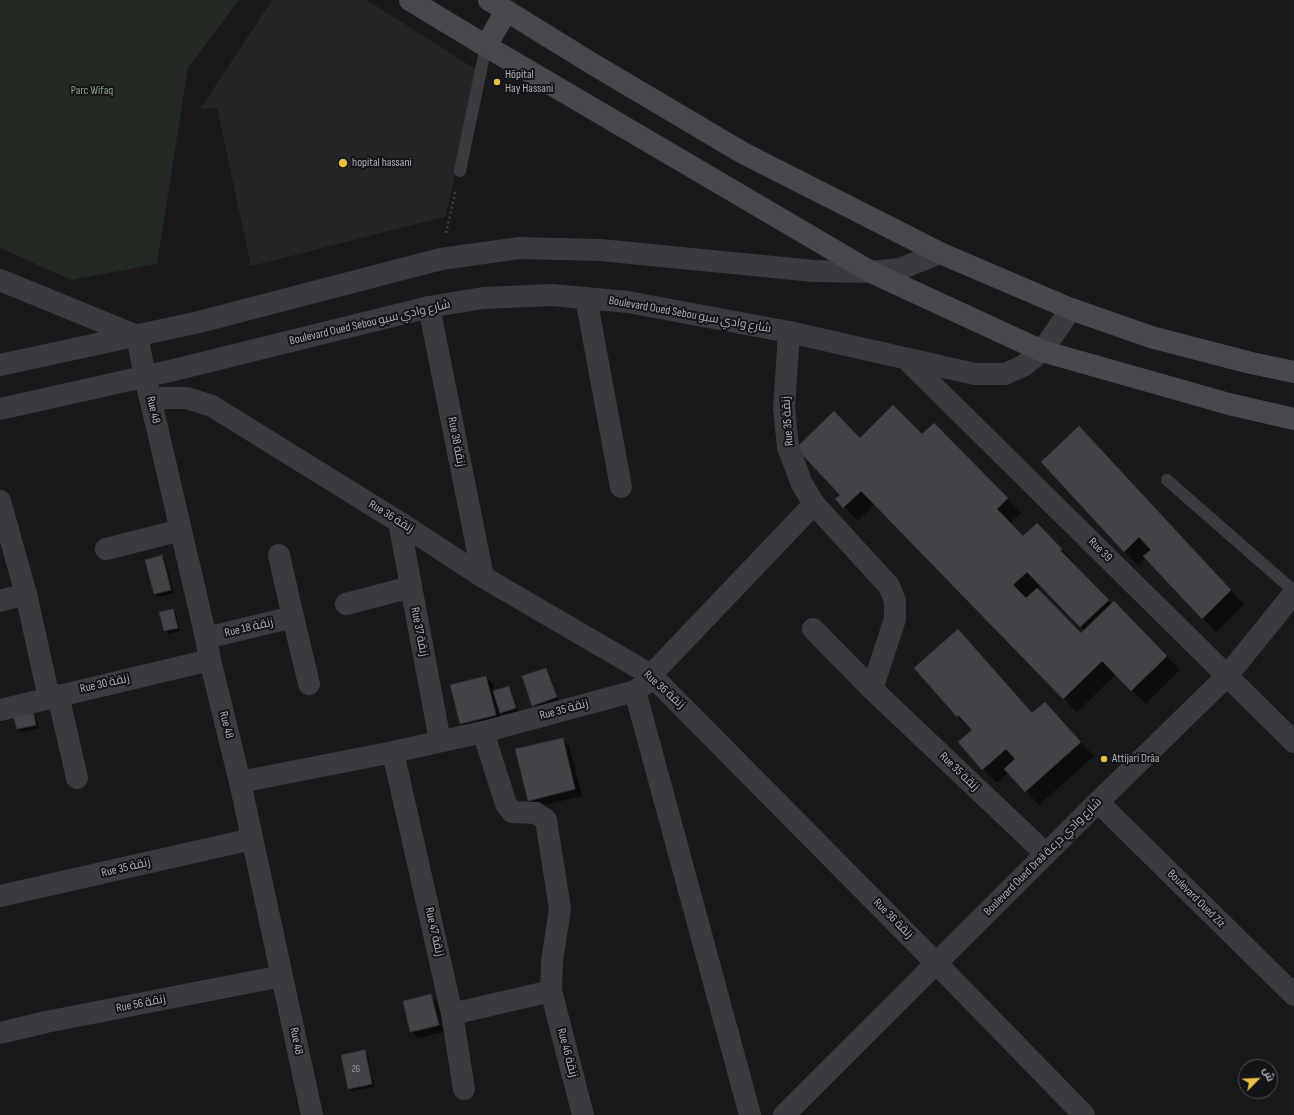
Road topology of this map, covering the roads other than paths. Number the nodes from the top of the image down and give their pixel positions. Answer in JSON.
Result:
{"nodes":[{"id":1,"x":410,"y":0,"type":"edge"},
{"id":2,"x":497,"y":5,"type":"edge"},
{"id":3,"x":486,"y":46,"type":"junction"},
{"id":4,"x":460,"y":171,"type":"road end"},
{"id":5,"x":940,"y":253,"type":"junction"},
{"id":6,"x":871,"y":272,"type":"junction"},
{"id":7,"x":0,"y":280,"type":"edge"},
{"id":8,"x":586,"y":298,"type":"junction"},
{"id":9,"x":429,"y":307,"type":"junction"},
{"id":10,"x":1071,"y":309,"type":"junction"},
{"id":11,"x":789,"y":332,"type":"junction"},
{"id":12,"x":137,"y":336,"type":"junction"},
{"id":13,"x":1042,"y":351,"type":"junction"},
{"id":14,"x":906,"y":359,"type":"junction"},
{"id":15,"x":0,"y":365,"type":"edge"},
{"id":16,"x":1294,"y":372,"type":"edge"},
{"id":17,"x":145,"y":376,"type":"junction"},
{"id":18,"x":150,"y":398,"type":"junction"},
{"id":19,"x":0,"y":409,"type":"edge"},
{"id":20,"x":1294,"y":419,"type":"edge"},
{"id":21,"x":1168,"y":480,"type":"dead end"},
{"id":22,"x":621,"y":487,"type":"dead end"},
{"id":23,"x":0,"y":501,"type":"edge"},
{"id":24,"x":814,"y":504,"type":"junction"},
{"id":25,"x":399,"y":522,"type":"junction"},
{"id":26,"x":181,"y":530,"type":"junction"},
{"id":27,"x":106,"y":548,"type":"dead end"},
{"id":28,"x":279,"y":555,"type":"dead end"},
{"id":29,"x":483,"y":577,"type":"junction"},
{"id":30,"x":411,"y":587,"type":"junction"},
{"id":31,"x":1294,"y":592,"type":"edge"},
{"id":32,"x":26,"y":594,"type":"junction"},
{"id":33,"x":0,"y":601,"type":"edge"},
{"id":34,"x":346,"y":604,"type":"dead end"},
{"id":35,"x":293,"y":617,"type":"junction"},
{"id":36,"x":813,"y":629,"type":"dead end"},
{"id":37,"x":206,"y":638,"type":"junction"},
{"id":38,"x":210,"y":660,"type":"junction"},
{"id":39,"x":651,"y":675,"type":"junction"},
{"id":40,"x":1227,"y":676,"type":"junction"},
{"id":41,"x":310,"y":684,"type":"dead end"},
{"id":42,"x":872,"y":689,"type":"junction"},
{"id":43,"x":635,"y":691,"type":"junction"},
{"id":44,"x":54,"y":696,"type":"junction"},
{"id":45,"x":0,"y":710,"type":"edge"},
{"id":46,"x":483,"y":732,"type":"junction"},
{"id":47,"x":440,"y":741,"type":"junction"},
{"id":48,"x":1294,"y":742,"type":"edge"},
{"id":49,"x":393,"y":752,"type":"junction"},
{"id":50,"x":77,"y":778,"type":"dead end"},
{"id":51,"x":240,"y":782,"type":"junction"},
{"id":52,"x":1098,"y":802,"type":"junction"},
{"id":53,"x":252,"y":839,"type":"junction"},
{"id":54,"x":1046,"y":854,"type":"junction"},
{"id":55,"x":0,"y":896,"type":"edge"},
{"id":56,"x":937,"y":964,"type":"junction"},
{"id":57,"x":282,"y":976,"type":"junction"},
{"id":58,"x":551,"y":991,"type":"junction"},
{"id":59,"x":1294,"y":995,"type":"edge"},
{"id":60,"x":452,"y":1014,"type":"junction"},
{"id":61,"x":0,"y":1033,"type":"edge"},
{"id":62,"x":464,"y":1089,"type":"dead end"},
{"id":63,"x":312,"y":1115,"type":"edge"},
{"id":64,"x":583,"y":1115,"type":"edge"},
{"id":65,"x":750,"y":1115,"type":"edge"},
{"id":66,"x":784,"y":1115,"type":"edge"},
{"id":67,"x":1084,"y":1115,"type":"edge"}],
"edges":[{"from":1,"to":3,"type":"main road"},
{"from":2,"to":3,"type":"main road"},
{"from":2,"to":5,"type":"main road"},
{"from":3,"to":4,"type":"lane"},
{"from":3,"to":6,"type":"main road"},
{"from":5,"to":6,"type":"street"},
{"from":5,"to":10,"type":"main road"},
{"from":6,"to":12,"type":"street"},
{"from":6,"to":13,"type":"main road"},
{"from":7,"to":12,"type":"street"},
{"from":8,"to":9,"type":"street","name":"Boulevard Oued Sebou شارع وادي سبو"},
{"from":8,"to":11,"type":"street","name":"Boulevard Oued Sebou شارع وادي سبو"},
{"from":8,"to":22,"type":"street"},
{"from":9,"to":17,"type":"street","name":"Boulevard Oued Sebou شارع وادي سبو"},
{"from":9,"to":29,"type":"street","name":"Rue 38 زنقة"},
{"from":10,"to":13,"type":"street","name":"Boulevard Oued Sebou شارع وادي سبو"},
{"from":10,"to":16,"type":"main road"},
{"from":11,"to":14,"type":"street","name":"Boulevard Oued Sebou شارع وادي سبو"},
{"from":11,"to":24,"type":"street","name":"Rue 35 زنقة"},
{"from":12,"to":15,"type":"street"},
{"from":12,"to":17,"type":"street","name":"Rue 48"},
{"from":13,"to":14,"type":"street","name":"Boulevard Oued Sebou شارع وادي سبو"},
{"from":13,"to":20,"type":"main road"},
{"from":14,"to":40,"type":"street","name":"Rue 39"},
{"from":17,"to":18,"type":"street","name":"Rue 48"},
{"from":17,"to":19,"type":"street","name":"Boulevard Oued Sebou شارع وادي سبو"},
{"from":18,"to":25,"type":"street","name":"Rue 36 زنقة"},
{"from":18,"to":26,"type":"street","name":"Rue 48"},
{"from":21,"to":31,"type":"lane"},
{"from":23,"to":32,"type":"street"},
{"from":24,"to":39,"type":"street","name":"Rue 35 زنقة"},
{"from":24,"to":42,"type":"street","name":"Rue 35 زنقة"},
{"from":25,"to":29,"type":"street","name":"Rue 36 زنقة"},
{"from":25,"to":30,"type":"street","name":"Rue 37 زنقة"},
{"from":26,"to":27,"type":"street"},
{"from":26,"to":37,"type":"street","name":"Rue 48"},
{"from":28,"to":35,"type":"street"},
{"from":29,"to":39,"type":"street","name":"Rue 36 زنقة"},
{"from":30,"to":34,"type":"street"},
{"from":30,"to":47,"type":"street","name":"Rue 37 زنقة"},
{"from":31,"to":40,"type":"street","name":"Boulevard Oued Draâ شارع وادي درعة"},
{"from":32,"to":33,"type":"street"},
{"from":32,"to":44,"type":"street"},
{"from":35,"to":37,"type":"street","name":"Rue 18 زنقة"},
{"from":35,"to":41,"type":"street"},
{"from":36,"to":42,"type":"street","name":"Rue 35 زنقة"},
{"from":37,"to":38,"type":"street","name":"Rue 48"},
{"from":38,"to":44,"type":"street","name":"Rue 30 زنقة"},
{"from":38,"to":51,"type":"street","name":"Rue 48"},
{"from":39,"to":43,"type":"street","name":"Rue 35 زنقة"},
{"from":39,"to":56,"type":"street","name":"Rue 36 زنقة"},
{"from":40,"to":48,"type":"street","name":"Rue 39"},
{"from":40,"to":52,"type":"street","name":"Boulevard Oued Draâ شارع وادي درعة"},
{"from":42,"to":54,"type":"street","name":"Rue 35 زنقة"},
{"from":43,"to":46,"type":"street","name":"Rue 35 زنقة"},
{"from":43,"to":65,"type":"street"},
{"from":44,"to":45,"type":"street","name":"Rue 30 زنقة"},
{"from":44,"to":50,"type":"street"},
{"from":46,"to":47,"type":"street","name":"Rue 35 زنقة"},
{"from":46,"to":58,"type":"street","name":"Rue 46 زنقة"},
{"from":47,"to":49,"type":"street","name":"Rue 35 زنقة"},
{"from":49,"to":51,"type":"street","name":"Rue 35 زنقة"},
{"from":49,"to":60,"type":"street","name":"Rue 47 زنقة"},
{"from":51,"to":53,"type":"street","name":"Rue 48"},
{"from":52,"to":54,"type":"street","name":"Boulevard Oued Draâ شارع وادي درعة"},
{"from":52,"to":59,"type":"street","name":"Boulevard Oued Ziz"},
{"from":53,"to":55,"type":"street","name":"Rue 35 زنقة"},
{"from":53,"to":57,"type":"street","name":"Rue 48"},
{"from":54,"to":56,"type":"street","name":"Boulevard Oued Draâ شارع وادي درعة"},
{"from":56,"to":66,"type":"street","name":"Boulevard Oued Draâ شارع وادي درعة"},
{"from":56,"to":67,"type":"street","name":"Rue 36 زنقة"},
{"from":57,"to":61,"type":"street","name":"Rue 56 زنقة"},
{"from":57,"to":63,"type":"street","name":"Rue 48"},
{"from":58,"to":60,"type":"street"},
{"from":58,"to":64,"type":"street","name":"Rue 46 زنقة"},
{"from":60,"to":62,"type":"street","name":"Rue 47 زنقة"}]}
